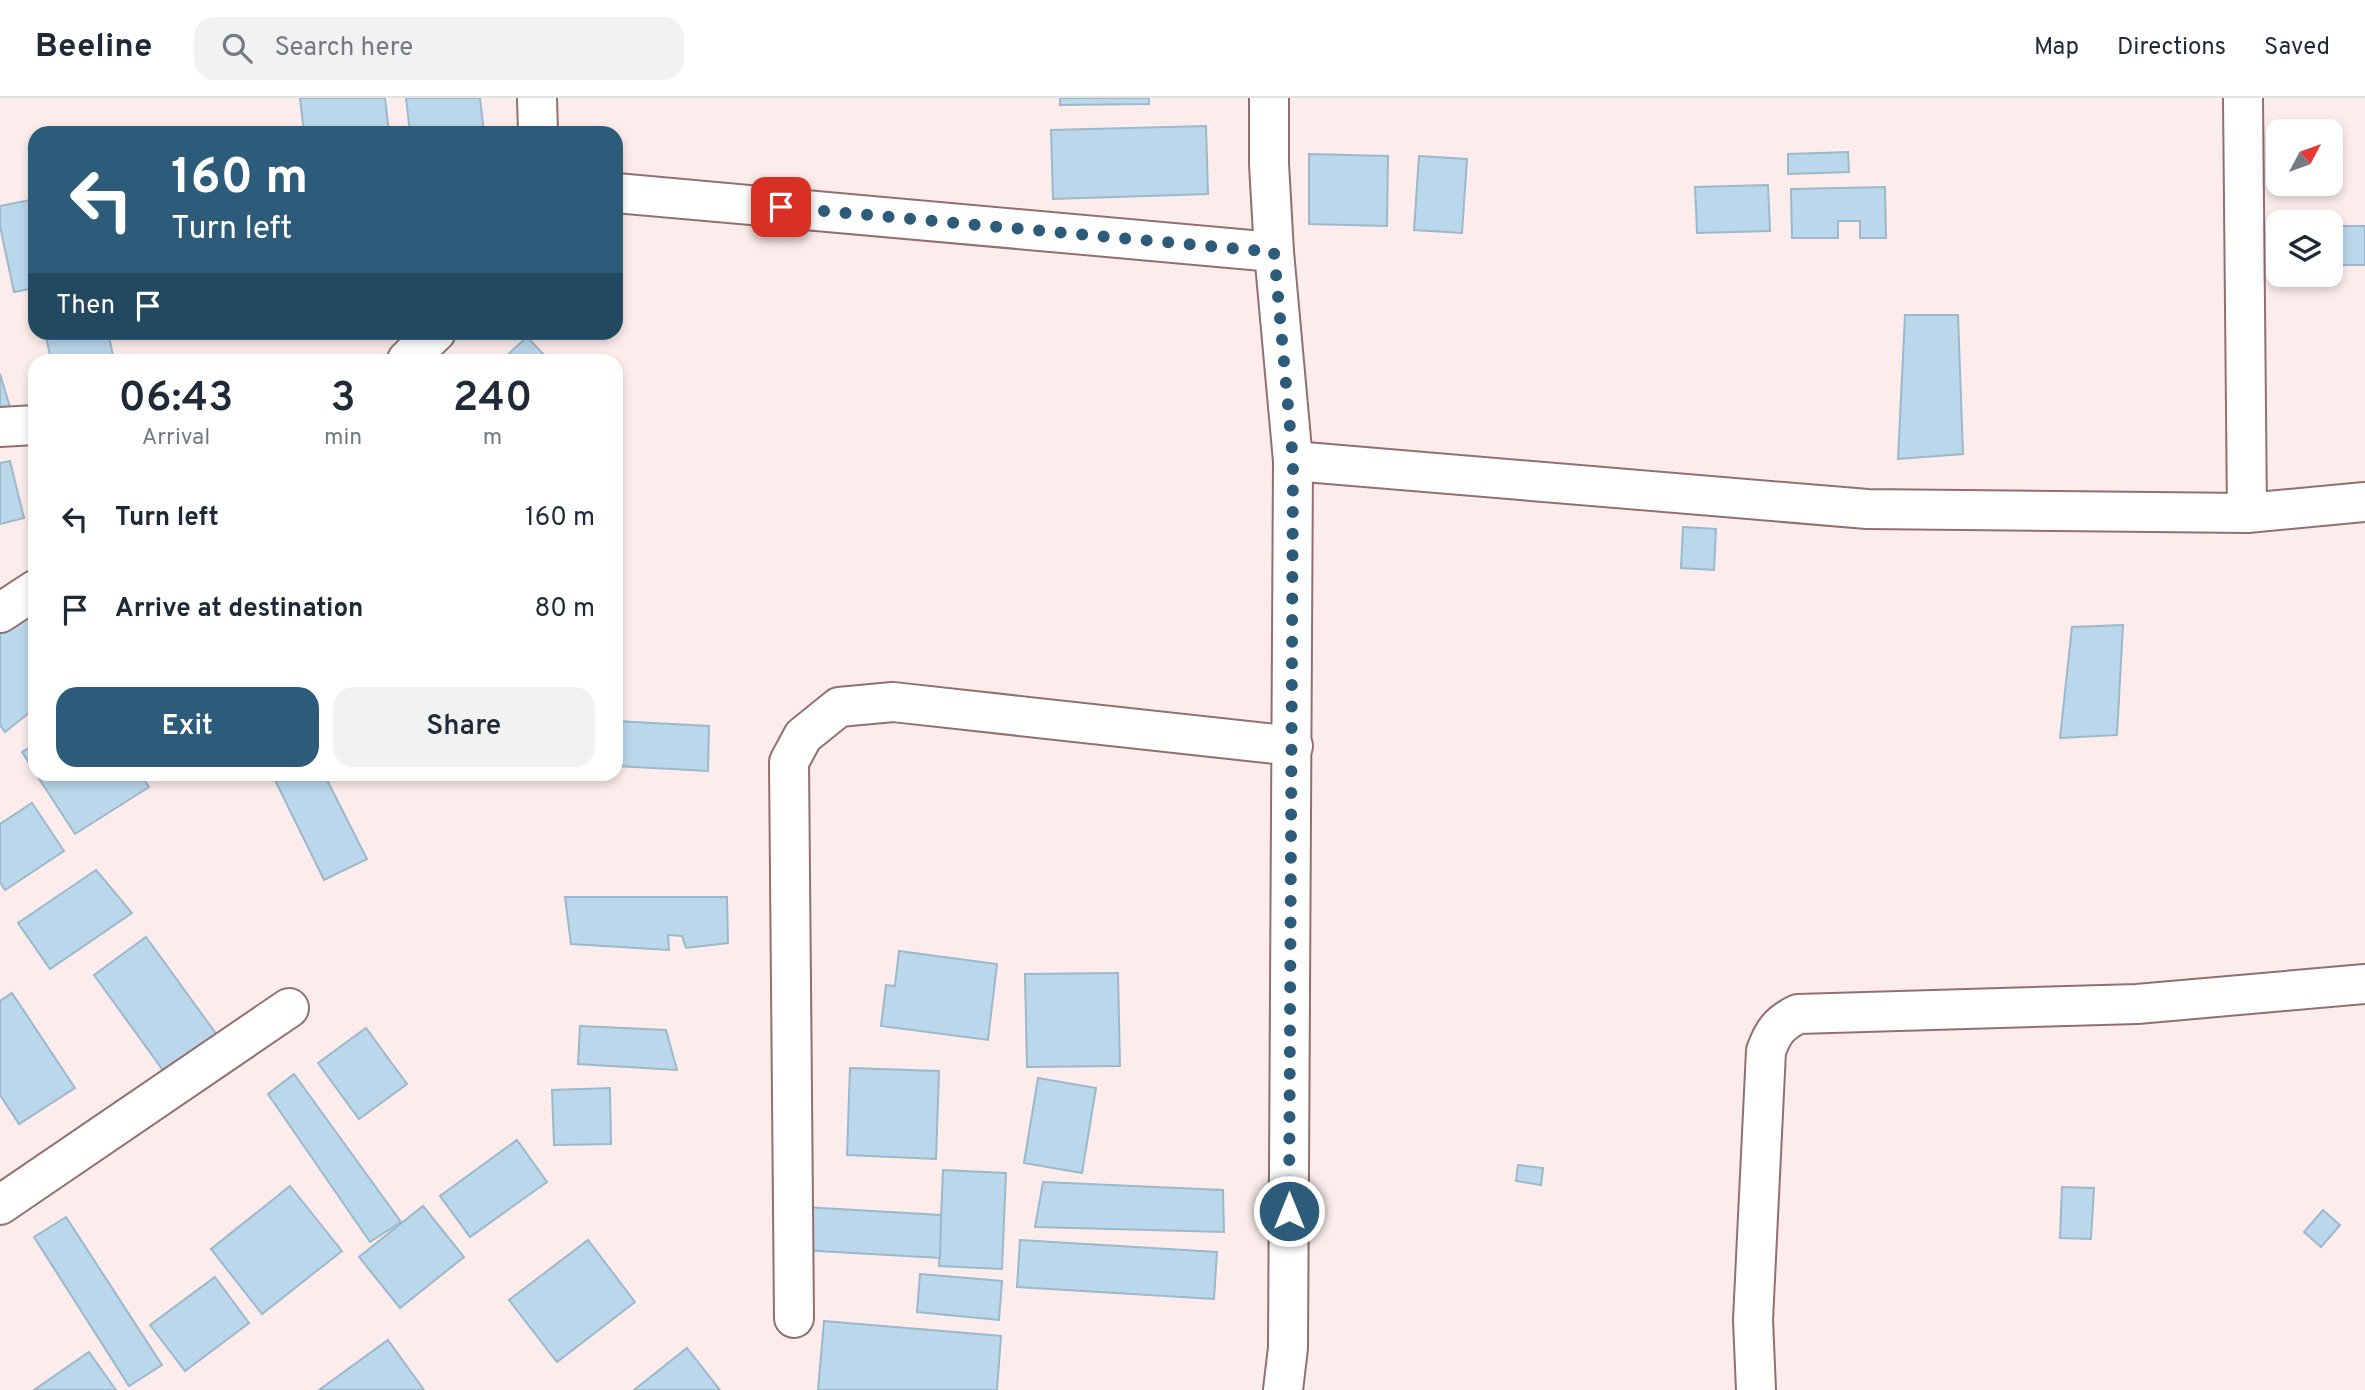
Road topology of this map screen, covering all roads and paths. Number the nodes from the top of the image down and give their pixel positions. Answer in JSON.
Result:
{"nodes":[{"id":1,"x":537,"y":98,"type":"edge"},
{"id":2,"x":1269,"y":98,"type":"edge"},
{"id":3,"x":2244,"y":98,"type":"edge"},
{"id":4,"x":538,"y":126,"type":"edge"},
{"id":5,"x":623,"y":194,"type":"edge"},
{"id":6,"x":1274,"y":252,"type":"junction"},
{"id":7,"x":428,"y":340,"type":"edge"},
{"id":8,"x":413,"y":354,"type":"edge"},
{"id":9,"x":28,"y":425,"type":"edge"},
{"id":10,"x":0,"y":427,"type":"edge"},
{"id":11,"x":1293,"y":461,"type":"junction"},
{"id":12,"x":2365,"y":502,"type":"edge"},
{"id":13,"x":2247,"y":513,"type":"junction"},
{"id":14,"x":28,"y":595,"type":"edge"},
{"id":15,"x":0,"y":613,"type":"edge"},
{"id":16,"x":1293,"y":746,"type":"junction"},
{"id":17,"x":2365,"y":984,"type":"edge"},
{"id":18,"x":289,"y":1008,"type":"dead end"},
{"id":19,"x":0,"y":1205,"type":"edge"},
{"id":20,"x":794,"y":1318,"type":"dead end"},
{"id":21,"x":1283,"y":1390,"type":"edge"},
{"id":22,"x":1756,"y":1390,"type":"edge"}],
"edges":[{"from":1,"to":4,"type":"street"},
{"from":2,"to":6,"type":"street"},
{"from":3,"to":13,"type":"street"},
{"from":5,"to":6,"type":"street"},
{"from":6,"to":11,"type":"street"},
{"from":7,"to":8,"type":"street"},
{"from":9,"to":10,"type":"street"},
{"from":11,"to":13,"type":"street"},
{"from":11,"to":16,"type":"street"},
{"from":12,"to":13,"type":"street"},
{"from":14,"to":15,"type":"street"},
{"from":16,"to":20,"type":"street"},
{"from":16,"to":21,"type":"street"},
{"from":17,"to":22,"type":"street"},
{"from":18,"to":19,"type":"street"}]}
